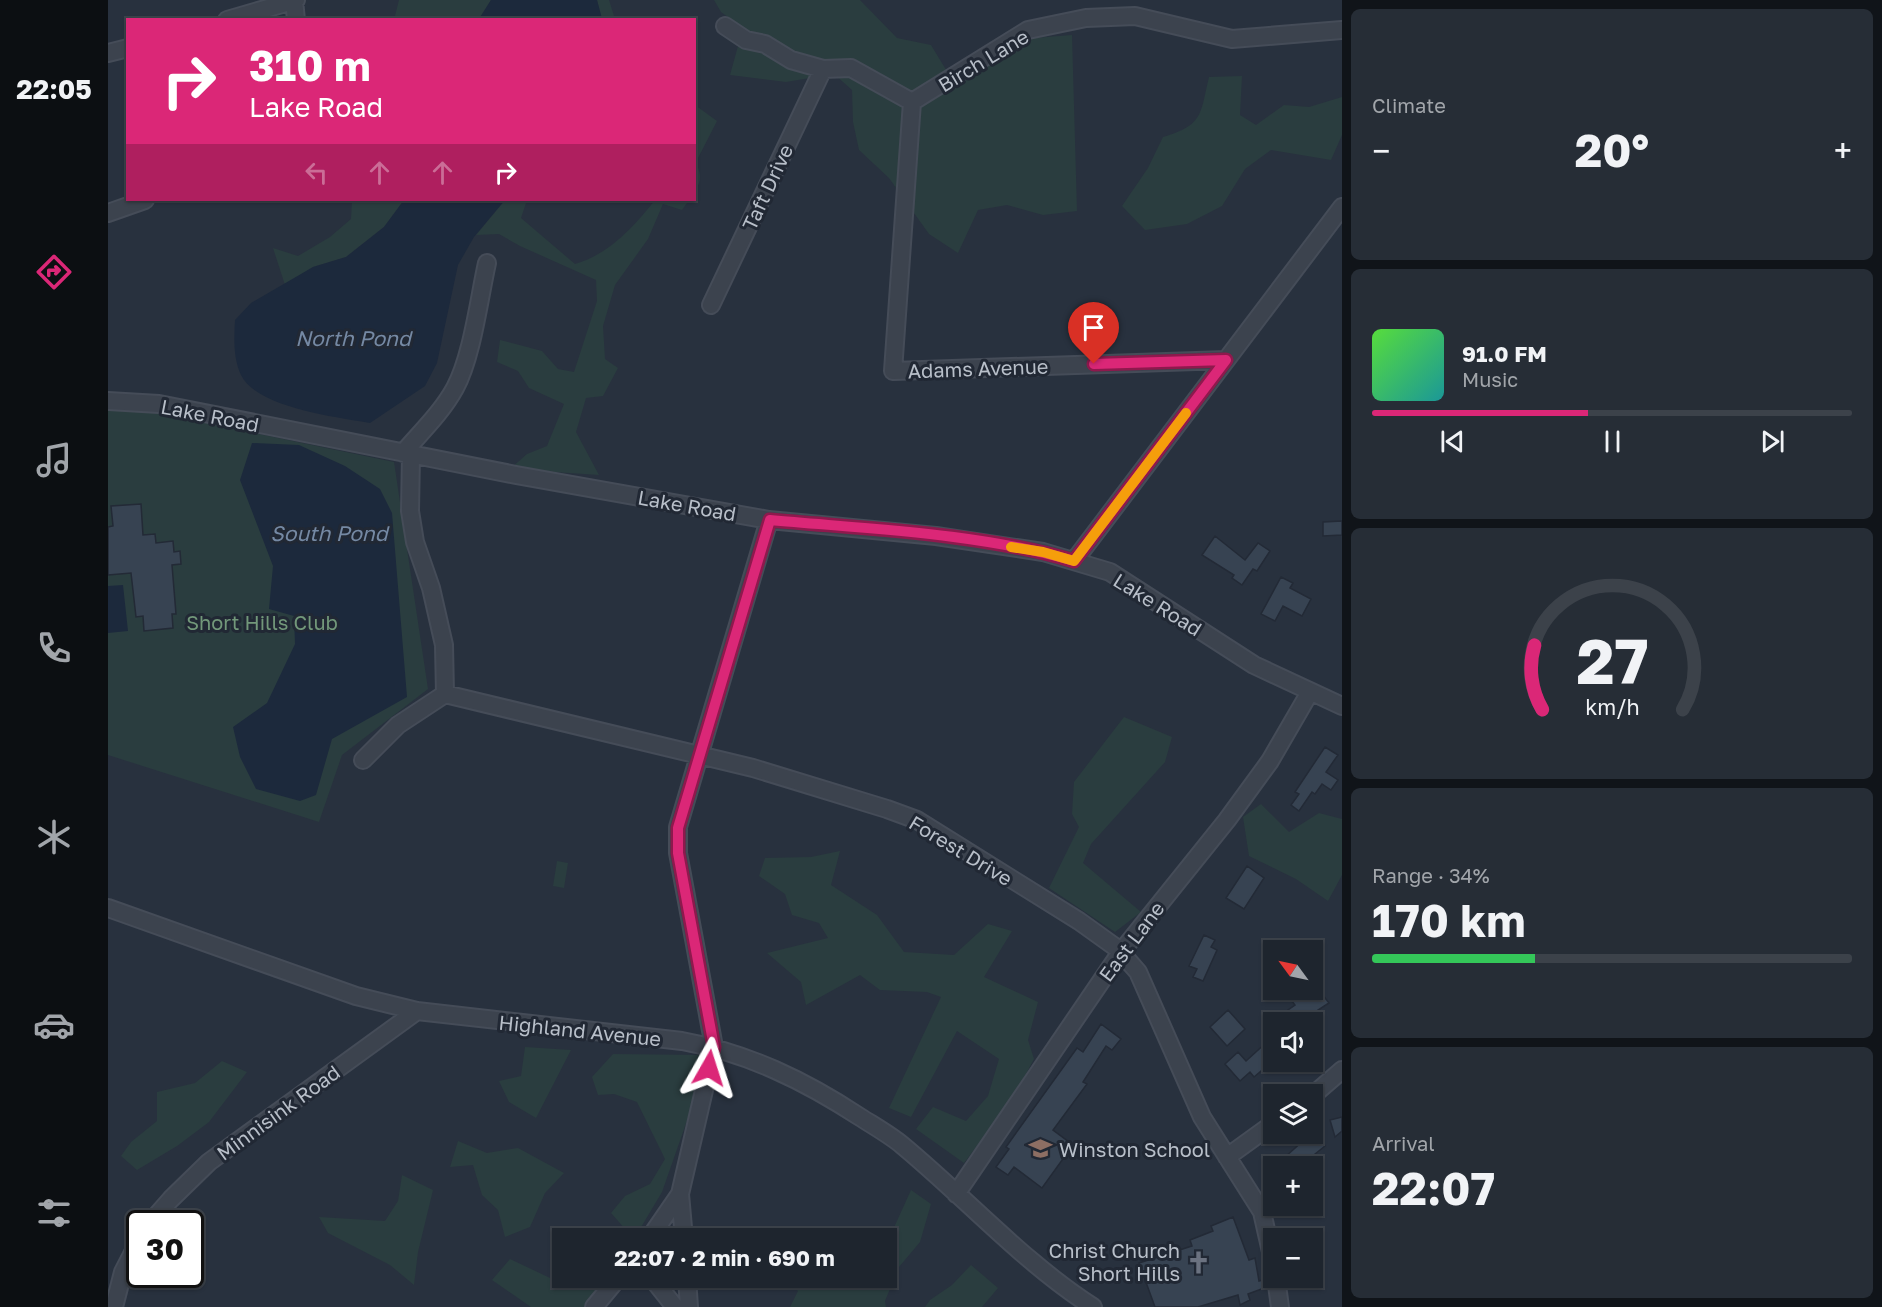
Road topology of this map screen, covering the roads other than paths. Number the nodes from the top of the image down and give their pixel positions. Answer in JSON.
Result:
{"nodes":[{"id":1,"x":294,"y":0,"type":"edge"},
{"id":2,"x":234,"y":18,"type":"edge"},
{"id":3,"x":296,"y":18,"type":"edge"},
{"id":4,"x":725,"y":26,"type":"dead end"},
{"id":5,"x":1342,"y":30,"type":"edge"},
{"id":6,"x":126,"y":48,"type":"edge"},
{"id":7,"x":108,"y":53,"type":"edge"},
{"id":8,"x":823,"y":69,"type":"junction"},
{"id":9,"x":912,"y":102,"type":"junction"},
{"id":10,"x":142,"y":201,"type":"edge"},
{"id":11,"x":1342,"y":207,"type":"edge"},
{"id":12,"x":108,"y":213,"type":"edge"},
{"id":13,"x":487,"y":263,"type":"dead end"},
{"id":14,"x":711,"y":305,"type":"dead end"},
{"id":15,"x":1226,"y":360,"type":"junction"},
{"id":16,"x":108,"y":401,"type":"edge"},
{"id":17,"x":407,"y":454,"type":"junction"},
{"id":18,"x":770,"y":520,"type":"junction"},
{"id":19,"x":1074,"y":561,"type":"junction"},
{"id":20,"x":1310,"y":692,"type":"junction"},
{"id":21,"x":445,"y":694,"type":"junction"},
{"id":22,"x":1342,"y":706,"type":"edge"},
{"id":23,"x":699,"y":754,"type":"junction"},
{"id":24,"x":363,"y":760,"type":"dead end"},
{"id":25,"x":108,"y":908,"type":"edge"},
{"id":26,"x":1121,"y":952,"type":"junction"},
{"id":27,"x":417,"y":1011,"type":"junction"},
{"id":28,"x":714,"y":1047,"type":"junction"},
{"id":29,"x":1342,"y":1070,"type":"edge"},
{"id":30,"x":1323,"y":1086,"type":"edge"},
{"id":31,"x":1263,"y":1131,"type":"edge"},
{"id":32,"x":1227,"y":1156,"type":"junction"},
{"id":33,"x":681,"y":1194,"type":"junction"},
{"id":34,"x":956,"y":1194,"type":"junction"},
{"id":35,"x":161,"y":1210,"type":"edge"},
{"id":36,"x":657,"y":1228,"type":"edge"},
{"id":37,"x":683,"y":1228,"type":"edge"},
{"id":38,"x":1266,"y":1228,"type":"edge"},
{"id":39,"x":126,"y":1266,"type":"edge"},
{"id":40,"x":610,"y":1288,"type":"edge"},
{"id":41,"x":660,"y":1288,"type":"edge"},
{"id":42,"x":688,"y":1288,"type":"edge"},
{"id":43,"x":1277,"y":1288,"type":"edge"},
{"id":44,"x":114,"y":1307,"type":"edge"},
{"id":45,"x":594,"y":1307,"type":"edge"},
{"id":46,"x":675,"y":1307,"type":"edge"},
{"id":47,"x":689,"y":1307,"type":"edge"},
{"id":48,"x":1093,"y":1307,"type":"edge"},
{"id":49,"x":1280,"y":1307,"type":"edge"}],
"edges":[{"from":1,"to":2,"type":"street"},
{"from":1,"to":3,"type":"street"},
{"from":4,"to":8,"type":"street"},
{"from":5,"to":9,"type":"street","name":"Birch Lane"},
{"from":6,"to":7,"type":"street"},
{"from":8,"to":9,"type":"street"},
{"from":8,"to":14,"type":"street","name":"Taft Drive"},
{"from":9,"to":15,"type":"street","name":"Adams Avenue"},
{"from":10,"to":12,"type":"street"},
{"from":11,"to":15,"type":"street"},
{"from":13,"to":17,"type":"street"},
{"from":15,"to":19,"type":"street"},
{"from":16,"to":17,"type":"street","name":"Lake Road"},
{"from":17,"to":18,"type":"street","name":"Lake Road"},
{"from":17,"to":21,"type":"street"},
{"from":18,"to":19,"type":"street","name":"Lake Road"},
{"from":18,"to":23,"type":"street"},
{"from":19,"to":20,"type":"street","name":"Lake Road"},
{"from":20,"to":22,"type":"street","name":"Lake Road"},
{"from":20,"to":26,"type":"street","name":"East Lane"},
{"from":21,"to":23,"type":"street","name":"Forest Drive"},
{"from":21,"to":24,"type":"street"},
{"from":23,"to":26,"type":"street","name":"Forest Drive"},
{"from":23,"to":28,"type":"street"},
{"from":25,"to":27,"type":"street","name":"Highland Avenue"},
{"from":26,"to":32,"type":"street","name":"Forest Drive"},
{"from":26,"to":34,"type":"street","name":"East Lane"},
{"from":27,"to":28,"type":"street","name":"Highland Avenue"},
{"from":27,"to":35,"type":"street","name":"Minnisink Road"},
{"from":28,"to":33,"type":"street"},
{"from":28,"to":34,"type":"street","name":"Highland Avenue"},
{"from":29,"to":30,"type":"street"},
{"from":31,"to":32,"type":"street"},
{"from":32,"to":38,"type":"street","name":"Forest Drive"},
{"from":33,"to":36,"type":"street"},
{"from":33,"to":37,"type":"street"},
{"from":34,"to":48,"type":"street","name":"Highland Avenue"},
{"from":39,"to":44,"type":"street"},
{"from":40,"to":45,"type":"street"},
{"from":41,"to":46,"type":"street"},
{"from":42,"to":47,"type":"street"},
{"from":43,"to":49,"type":"street"}]}
